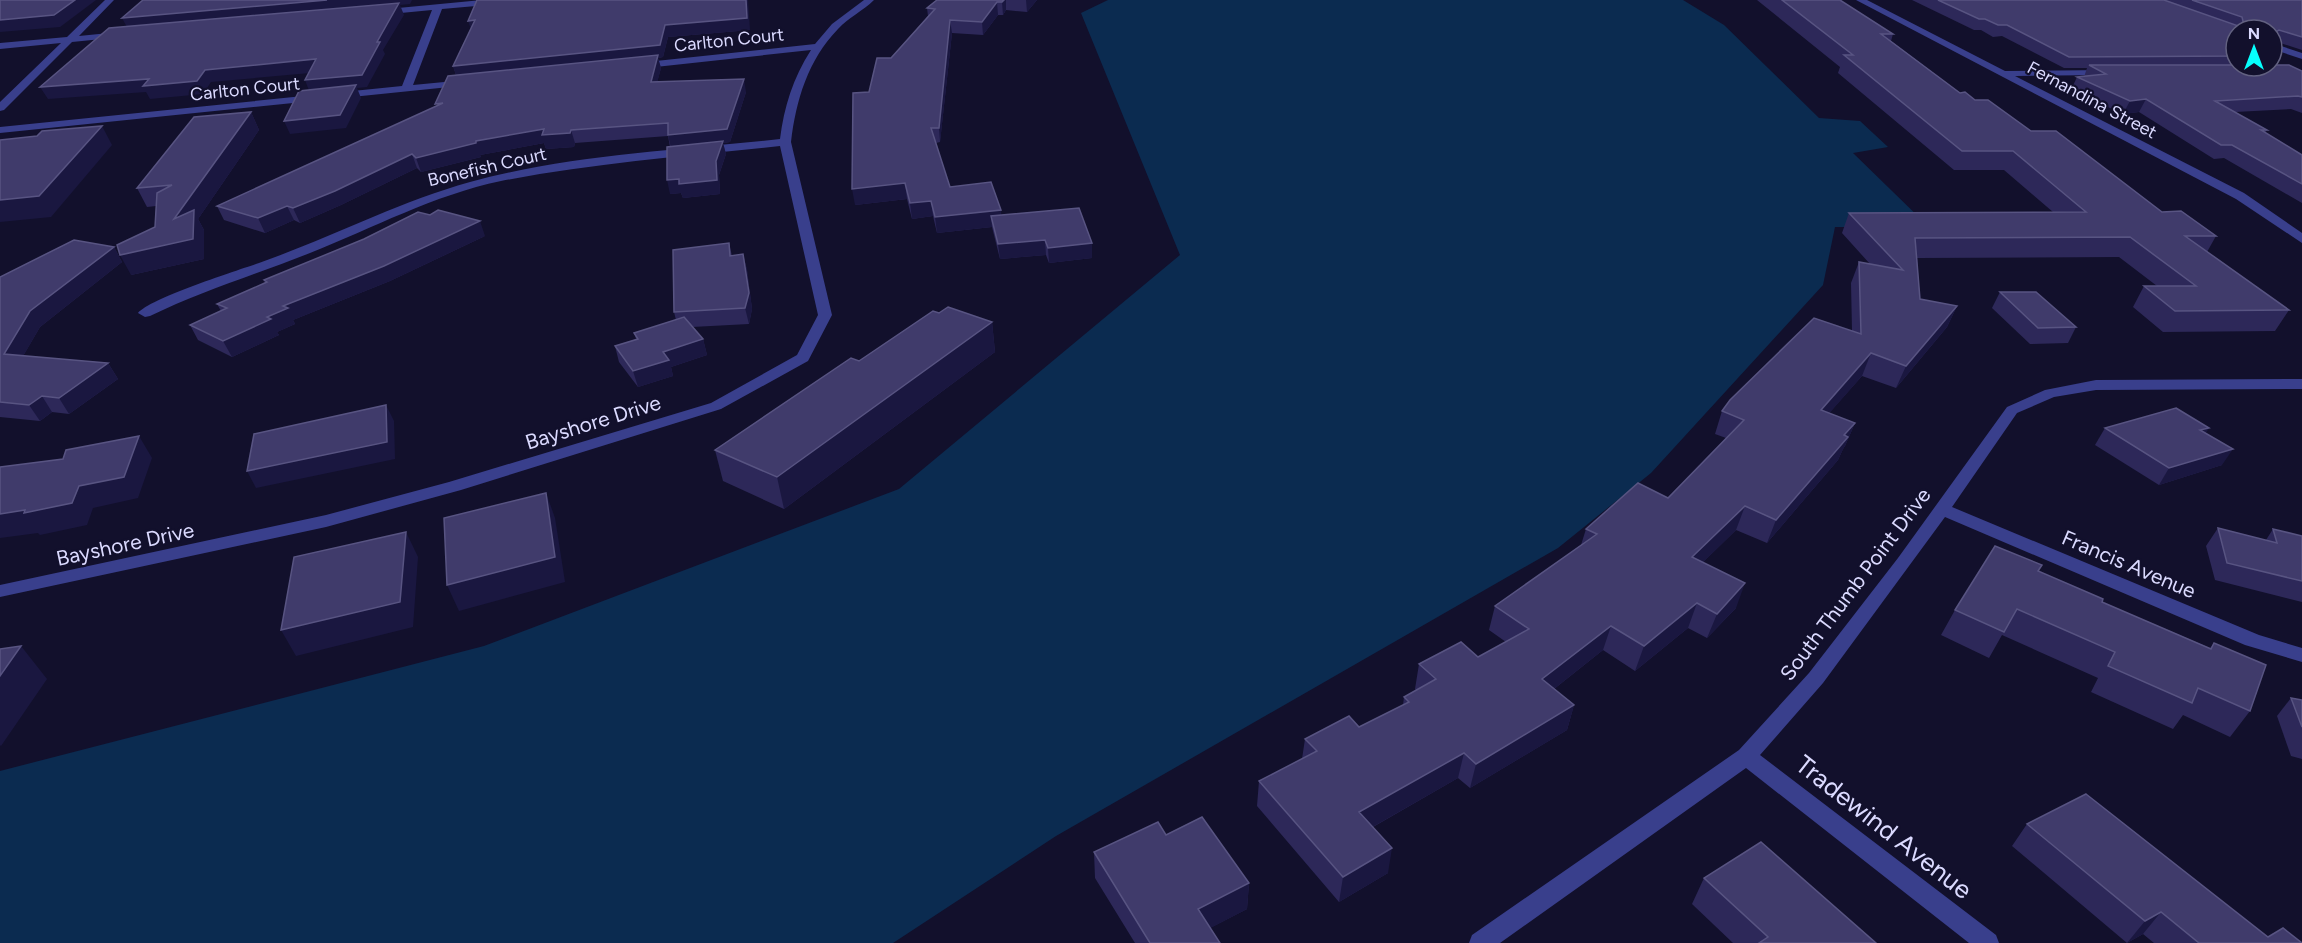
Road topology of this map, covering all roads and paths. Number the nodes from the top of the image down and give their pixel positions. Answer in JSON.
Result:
{"nodes":[{"id":1,"x":110,"y":0,"type":"edge"},
{"id":2,"x":511,"y":0,"type":"edge"},
{"id":3,"x":869,"y":0,"type":"edge"},
{"id":4,"x":1860,"y":0,"type":"edge"},
{"id":5,"x":438,"y":7,"type":"junction"},
{"id":6,"x":366,"y":13,"type":"edge"},
{"id":7,"x":129,"y":34,"type":"edge"},
{"id":8,"x":70,"y":40,"type":"junction"},
{"id":9,"x":0,"y":46,"type":"edge"},
{"id":10,"x":816,"y":47,"type":"junction"},
{"id":11,"x":2284,"y":50,"type":"edge"},
{"id":12,"x":2302,"y":56,"type":"edge"},
{"id":13,"x":623,"y":67,"type":"edge"},
{"id":14,"x":2112,"y":72,"type":"edge"},
{"id":15,"x":2005,"y":73,"type":"junction"},
{"id":16,"x":475,"y":82,"type":"edge"},
{"id":17,"x":406,"y":89,"type":"junction"},
{"id":18,"x":0,"y":108,"type":"edge"},
{"id":19,"x":0,"y":130,"type":"edge"},
{"id":20,"x":785,"y":142,"type":"junction"},
{"id":21,"x":2302,"y":239,"type":"edge"},
{"id":22,"x":145,"y":313,"type":"dead end"},
{"id":23,"x":2302,"y":384,"type":"edge"},
{"id":24,"x":1940,"y":509,"type":"junction"},
{"id":25,"x":0,"y":591,"type":"edge"},
{"id":26,"x":2302,"y":655,"type":"edge"},
{"id":27,"x":1746,"y":756,"type":"junction"},
{"id":28,"x":1481,"y":943,"type":"edge"},
{"id":29,"x":1987,"y":943,"type":"edge"}],
"edges":[{"from":1,"to":8,"type":"street"},
{"from":2,"to":5,"type":"street"},
{"from":3,"to":10,"type":"street","name":"Bayshore Drive"},
{"from":4,"to":15,"type":"street","name":"Fernandina Street"},
{"from":5,"to":6,"type":"street"},
{"from":5,"to":17,"type":"street"},
{"from":7,"to":8,"type":"street"},
{"from":8,"to":9,"type":"street"},
{"from":8,"to":18,"type":"street"},
{"from":10,"to":13,"type":"street","name":"Carlton Court"},
{"from":10,"to":20,"type":"street","name":"Bayshore Drive"},
{"from":11,"to":12,"type":"street"},
{"from":14,"to":15,"type":"street"},
{"from":15,"to":21,"type":"street","name":"Fernandina Street"},
{"from":16,"to":17,"type":"street","name":"Carlton Court"},
{"from":17,"to":19,"type":"street","name":"Carlton Court"},
{"from":20,"to":22,"type":"street","name":"Bonefish Court"},
{"from":20,"to":25,"type":"street","name":"Bayshore Drive"},
{"from":23,"to":24,"type":"street","name":"South Thumb Point Drive"},
{"from":24,"to":26,"type":"street","name":"Francis Avenue"},
{"from":24,"to":27,"type":"street","name":"South Thumb Point Drive"},
{"from":27,"to":28,"type":"street","name":"South Thumb Point Drive"},
{"from":27,"to":29,"type":"street","name":"Tradewind Avenue"}]}
